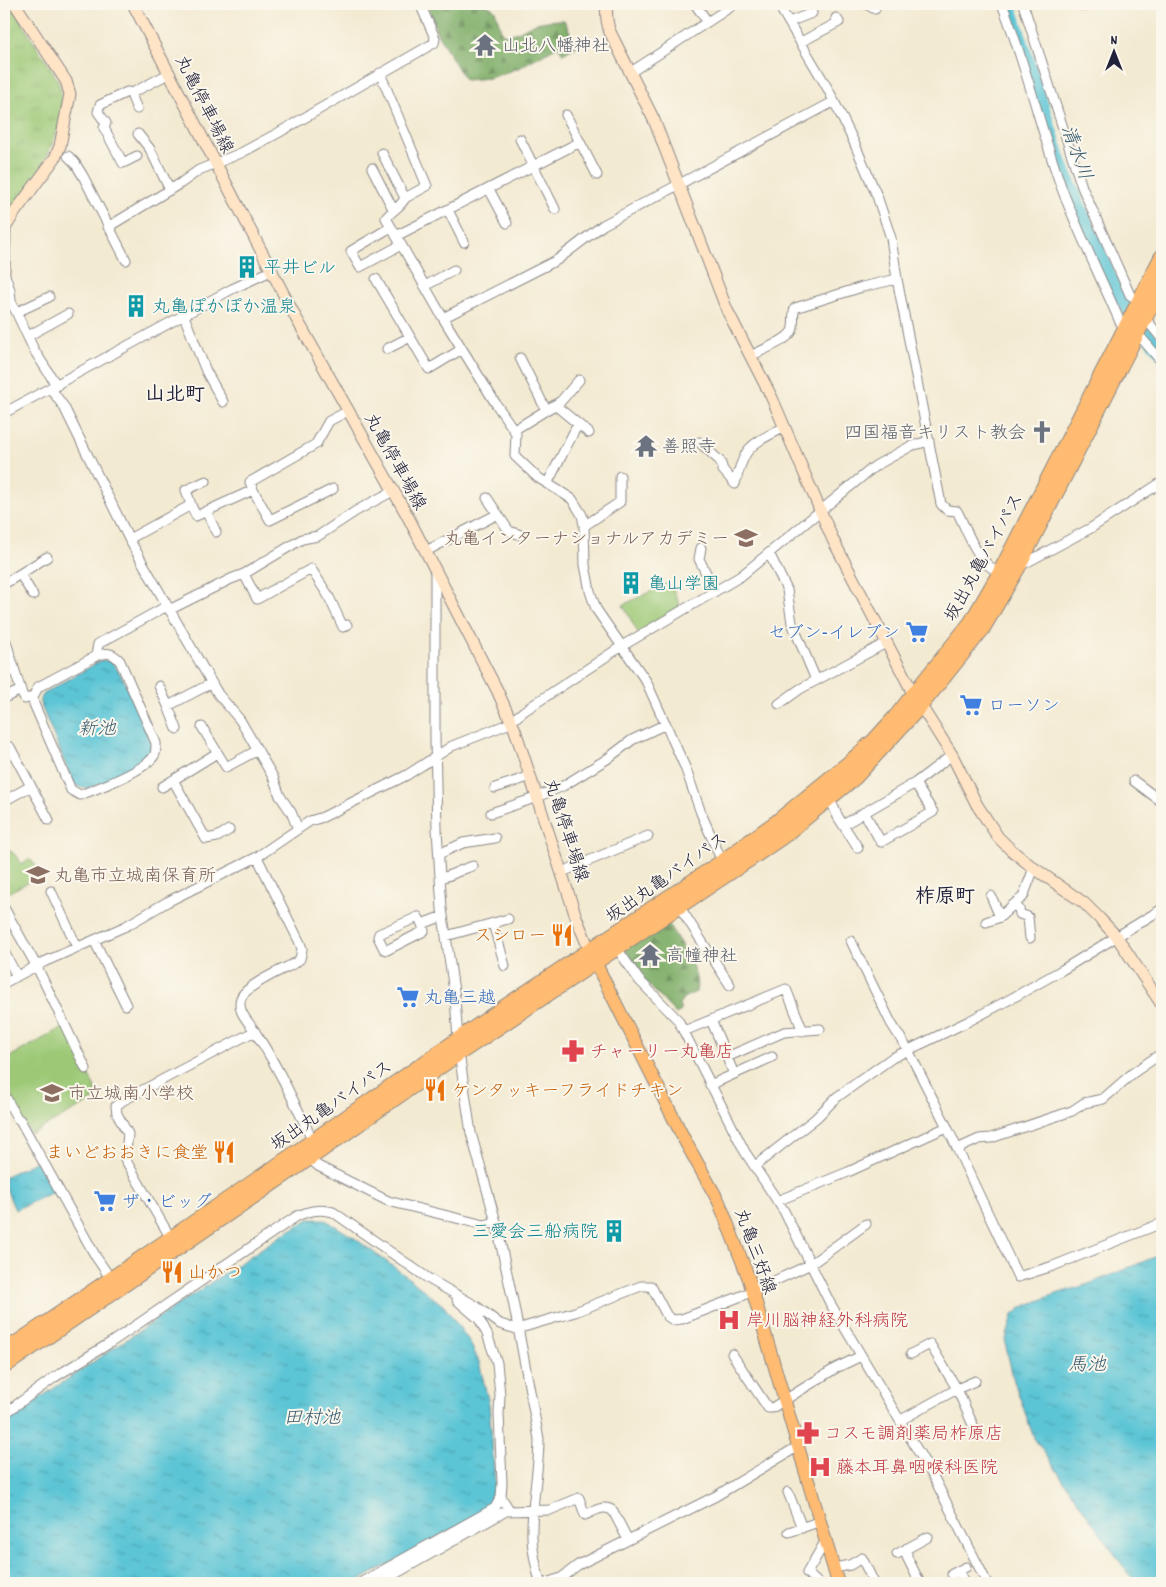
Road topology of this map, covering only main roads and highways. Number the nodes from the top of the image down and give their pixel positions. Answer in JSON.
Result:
{"nodes":[{"id":1,"x":1162,"y":257,"type":"edge"},
{"id":2,"x":1162,"y":284,"type":"edge"},
{"id":3,"x":1131,"y":330,"type":"junction"},
{"id":4,"x":917,"y":700,"type":"junction"},
{"id":5,"x":725,"y":868,"type":"junction"},
{"id":6,"x":592,"y":957,"type":"junction"},
{"id":7,"x":458,"y":1046,"type":"junction"},
{"id":8,"x":174,"y":1243,"type":"junction"},
{"id":9,"x":5,"y":1347,"type":"edge"},
{"id":10,"x":4,"y":1366,"type":"edge"},
{"id":11,"x":838,"y":1583,"type":"edge"}],
"edges":[{"from":1,"to":3,"type":"highway","name":"坂出丸亀バイパス"},
{"from":2,"to":3,"type":"highway","name":"坂出丸亀バイパス"},
{"from":3,"to":4,"type":"highway","name":"坂出丸亀バイパス"},
{"from":3,"to":4,"type":"highway","name":"坂出丸亀バイパス"},
{"from":4,"to":5,"type":"highway","name":"坂出丸亀バイパス"},
{"from":4,"to":5,"type":"highway","name":"坂出丸亀バイパス"},
{"from":5,"to":6,"type":"highway","name":"坂出丸亀バイパス"},
{"from":5,"to":6,"type":"highway","name":"坂出丸亀バイパス"},
{"from":6,"to":7,"type":"highway","name":"坂出丸亀バイパス"},
{"from":6,"to":11,"type":"main road","name":"丸亀三好線"},
{"from":7,"to":8,"type":"highway","name":"坂出丸亀バイパス"},
{"from":7,"to":8,"type":"highway","name":"坂出丸亀バイパス"},
{"from":8,"to":9,"type":"highway","name":"坂出丸亀バイパス"},
{"from":8,"to":10,"type":"highway","name":"坂出丸亀バイパス"}]}
